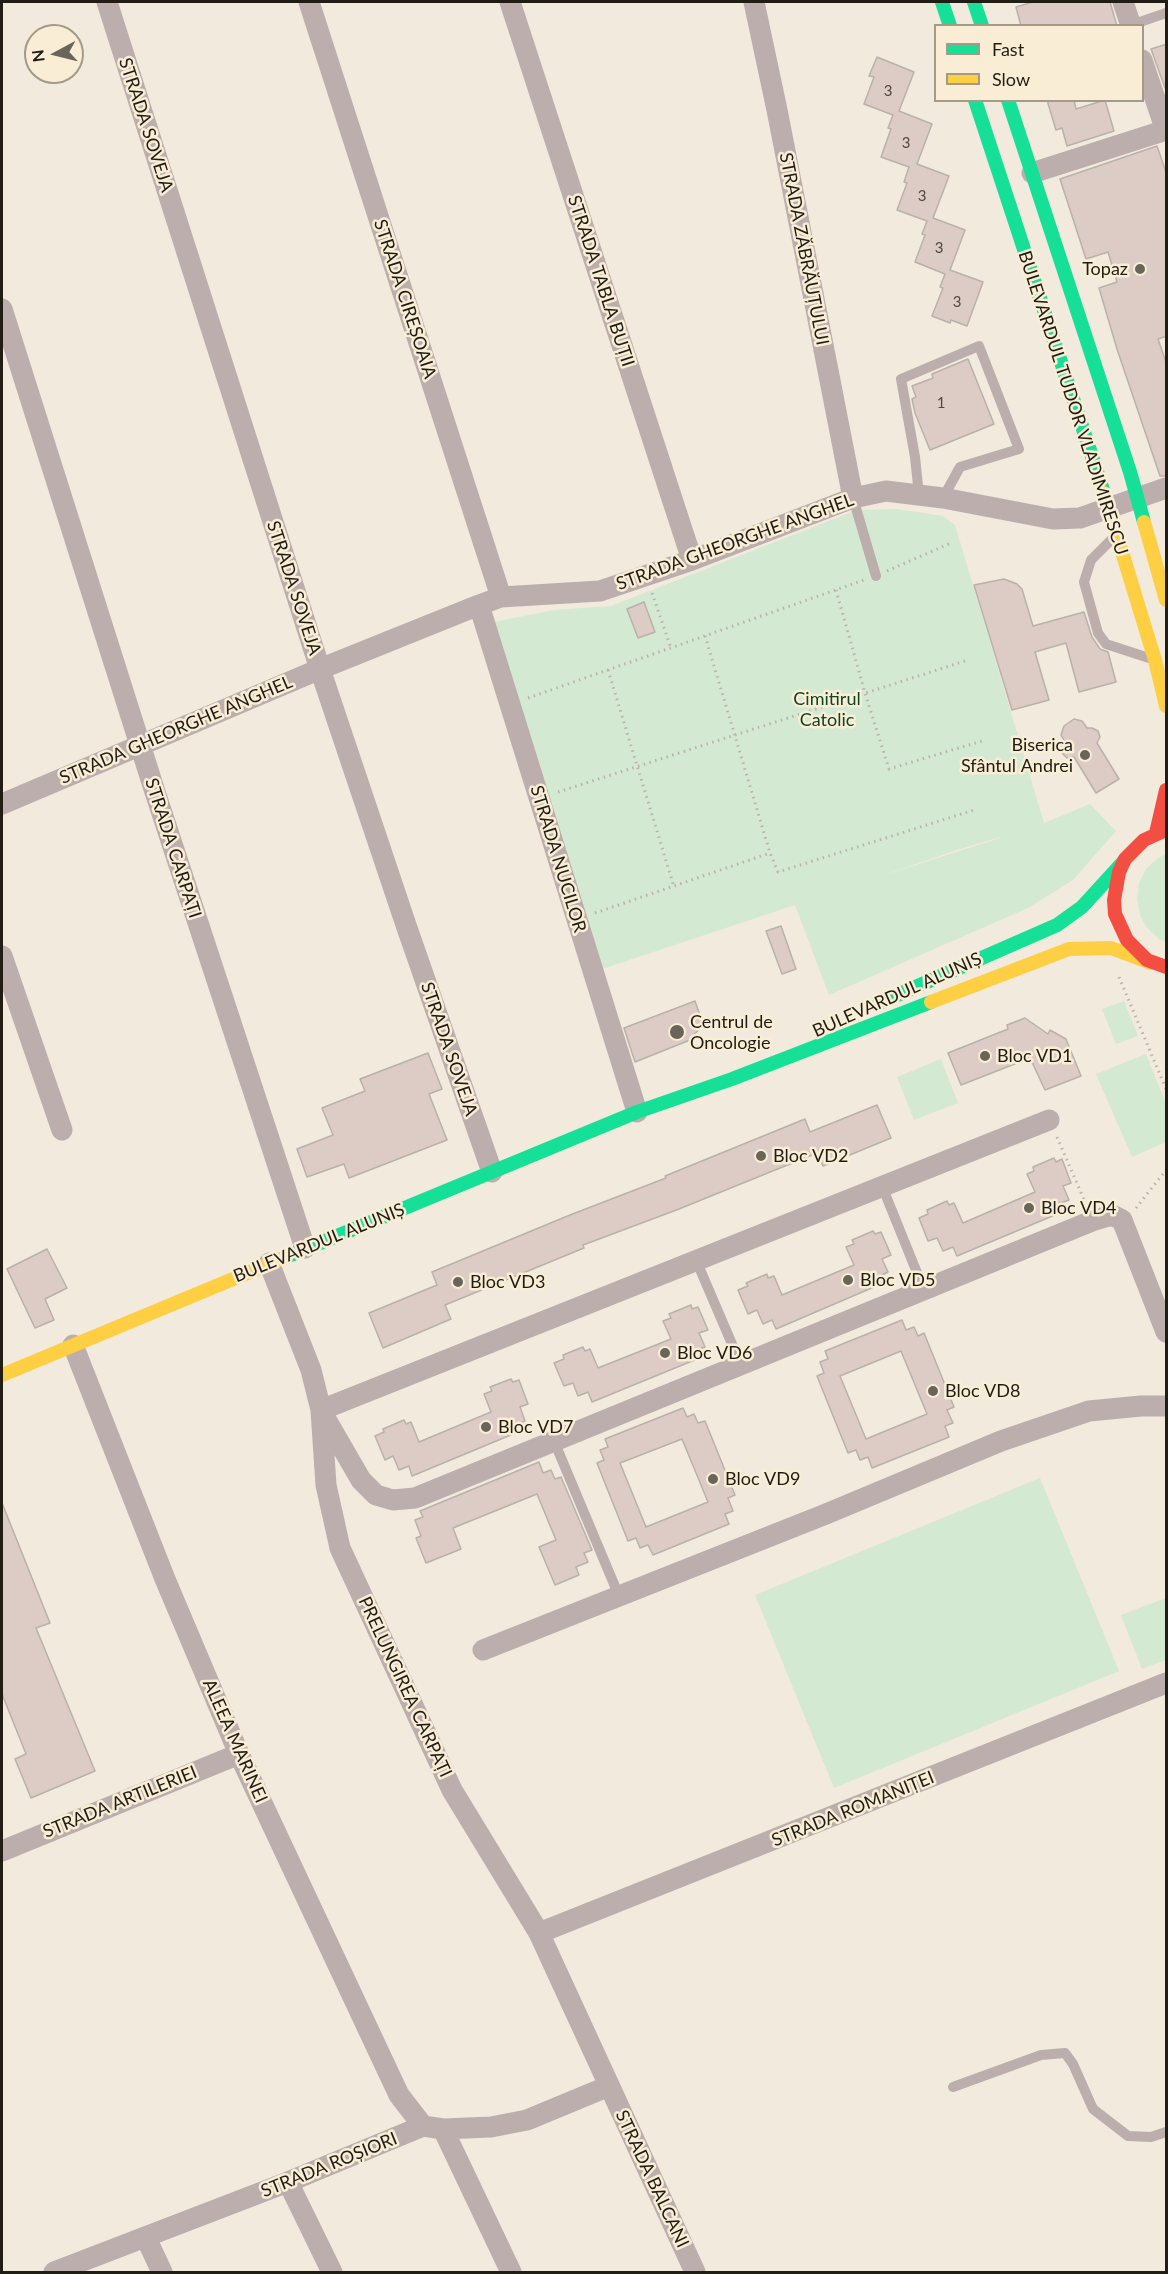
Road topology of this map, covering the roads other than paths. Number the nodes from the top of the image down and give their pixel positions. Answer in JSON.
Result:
{"nodes":[{"id":1,"x":106,"y":2,"type":"edge"},
{"id":2,"x":309,"y":2,"type":"edge"},
{"id":3,"x":510,"y":2,"type":"edge"},
{"id":4,"x":754,"y":2,"type":"edge"},
{"id":5,"x":942,"y":2,"type":"edge"},
{"id":6,"x":974,"y":2,"type":"edge"},
{"id":7,"x":1123,"y":2,"type":"edge"},
{"id":8,"x":1167,"y":13,"type":"edge"},
{"id":9,"x":949,"y":24,"type":"edge"},
{"id":10,"x":981,"y":24,"type":"edge"},
{"id":11,"x":1131,"y":24,"type":"edge"},
{"id":12,"x":1134,"y":24,"type":"edge"},
{"id":13,"x":1144,"y":63,"type":"edge"},
{"id":14,"x":976,"y":102,"type":"edge"},
{"id":15,"x":1009,"y":102,"type":"edge"},
{"id":16,"x":1166,"y":130,"type":"edge"},
{"id":17,"x":1032,"y":172,"type":"junction"},
{"id":18,"x":2,"y":309,"type":"edge"},
{"id":19,"x":1167,"y":488,"type":"edge"},
{"id":20,"x":919,"y":495,"type":"junction"},
{"id":21,"x":1137,"y":497,"type":"junction"},
{"id":22,"x":853,"y":498,"type":"junction"},
{"id":23,"x":943,"y":498,"type":"junction"},
{"id":24,"x":1109,"y":507,"type":"junction"},
{"id":25,"x":1117,"y":535,"type":"junction"},
{"id":26,"x":692,"y":560,"type":"junction"},
{"id":27,"x":876,"y":576,"type":"road end"},
{"id":28,"x":501,"y":597,"type":"junction"},
{"id":29,"x":1167,"y":600,"type":"edge"},
{"id":30,"x":479,"y":605,"type":"junction"},
{"id":31,"x":1155,"y":660,"type":"junction"},
{"id":32,"x":320,"y":669,"type":"junction"},
{"id":33,"x":1167,"y":706,"type":"edge"},
{"id":34,"x":140,"y":745,"type":"junction"},
{"id":35,"x":1167,"y":790,"type":"edge"},
{"id":36,"x":2,"y":804,"type":"edge"},
{"id":37,"x":1161,"y":832,"type":"edge"},
{"id":38,"x":1134,"y":848,"type":"junction"},
{"id":39,"x":2,"y":956,"type":"edge"},
{"id":40,"x":1163,"y":967,"type":"edge"},
{"id":41,"x":866,"y":1008,"type":"dead end"},
{"id":42,"x":792,"y":1041,"type":"dead end"},
{"id":43,"x":637,"y":1112,"type":"junction"},
{"id":44,"x":1049,"y":1120,"type":"road end"},
{"id":45,"x":62,"y":1130,"type":"dead end"},
{"id":46,"x":492,"y":1172,"type":"junction"},
{"id":47,"x":882,"y":1186,"type":"junction"},
{"id":48,"x":305,"y":1248,"type":"junction"},
{"id":49,"x":696,"y":1260,"type":"junction"},
{"id":50,"x":269,"y":1263,"type":"junction"},
{"id":51,"x":924,"y":1290,"type":"junction"},
{"id":52,"x":1167,"y":1332,"type":"edge"},
{"id":53,"x":73,"y":1345,"type":"junction"},
{"id":54,"x":741,"y":1365,"type":"junction"},
{"id":55,"x":2,"y":1375,"type":"edge"},
{"id":56,"x":1167,"y":1406,"type":"edge"},
{"id":57,"x":321,"y":1410,"type":"junction"},
{"id":58,"x":554,"y":1441,"type":"junction"},
{"id":59,"x":619,"y":1596,"type":"junction"},
{"id":60,"x":483,"y":1650,"type":"dead end"},
{"id":61,"x":1167,"y":1683,"type":"edge"},
{"id":62,"x":239,"y":1754,"type":"junction"},
{"id":63,"x":2,"y":1851,"type":"edge"},
{"id":64,"x":538,"y":1933,"type":"junction"},
{"id":65,"x":609,"y":2086,"type":"junction"},
{"id":66,"x":953,"y":2087,"type":"dead end"},
{"id":67,"x":433,"y":2127,"type":"junction"},
{"id":68,"x":1167,"y":2132,"type":"edge"},
{"id":69,"x":288,"y":2182,"type":"junction"},
{"id":70,"x":146,"y":2238,"type":"junction"},
{"id":71,"x":54,"y":2272,"type":"edge"},
{"id":72,"x":162,"y":2272,"type":"edge"},
{"id":73,"x":332,"y":2272,"type":"edge"},
{"id":74,"x":511,"y":2272,"type":"edge"},
{"id":75,"x":695,"y":2272,"type":"edge"}],
"edges":[{"from":1,"to":32,"type":"street","name":"STRADA SOVEJA"},
{"from":2,"to":28,"type":"street","name":"STRADA CIREȘOAIA"},
{"from":3,"to":26,"type":"street","name":"STRADA TABLA BUȚII"},
{"from":4,"to":22,"type":"street","name":"STRADA ZĂBRĂUȚULUI"},
{"from":5,"to":9,"type":"main road"},
{"from":6,"to":10,"type":"main road"},
{"from":7,"to":11,"type":"street"},
{"from":8,"to":12,"type":"lane"},
{"from":13,"to":16,"type":"street"},
{"from":14,"to":24,"type":"main road","name":"BULEVARDUL TUDOR VLADIMIRESCU"},
{"from":15,"to":17,"type":"main road","name":"BULEVARDUL TUDOR VLADIMIRESCU"},
{"from":16,"to":17,"type":"street"},
{"from":17,"to":21,"type":"main road","name":"BULEVARDUL TUDOR VLADIMIRESCU"},
{"from":18,"to":34,"type":"street","name":"STRADA CARPAȚI"},
{"from":19,"to":21,"type":"street","name":"STRADA GHEORGHE ANGHEL"},
{"from":20,"to":22,"type":"street","name":"STRADA GHEORGHE ANGHEL"},
{"from":20,"to":23,"type":"street","name":"STRADA GHEORGHE ANGHEL"},
{"from":20,"to":23,"type":"lane"},
{"from":21,"to":24,"type":"street","name":"STRADA GHEORGHE ANGHEL"},
{"from":21,"to":29,"type":"main road","name":"BULEVARDUL TUDOR VLADIMIRESCU"},
{"from":22,"to":26,"type":"street","name":"STRADA GHEORGHE ANGHEL"},
{"from":22,"to":27,"type":"lane"},
{"from":23,"to":24,"type":"street","name":"STRADA GHEORGHE ANGHEL"},
{"from":24,"to":25,"type":"main road","name":"BULEVARDUL TUDOR VLADIMIRESCU"},
{"from":25,"to":31,"type":"main road","name":"BULEVARDUL TUDOR VLADIMIRESCU"},
{"from":25,"to":31,"type":"lane"},
{"from":26,"to":28,"type":"street","name":"STRADA GHEORGHE ANGHEL"},
{"from":28,"to":30,"type":"street","name":"STRADA GHEORGHE ANGHEL"},
{"from":30,"to":32,"type":"street","name":"STRADA GHEORGHE ANGHEL"},
{"from":30,"to":43,"type":"street","name":"STRADA NUCILOR"},
{"from":31,"to":33,"type":"main road","name":"BULEVARDUL TUDOR VLADIMIRESCU"},
{"from":32,"to":34,"type":"street","name":"STRADA GHEORGHE ANGHEL"},
{"from":32,"to":46,"type":"street","name":"STRADA SOVEJA"},
{"from":34,"to":36,"type":"street","name":"STRADA GHEORGHE ANGHEL"},
{"from":34,"to":48,"type":"street","name":"STRADA CARPAȚI"},
{"from":35,"to":37,"type":"main road"},
{"from":37,"to":38,"type":"main road"},
{"from":38,"to":40,"type":"main road"},
{"from":38,"to":41,"type":"main road","name":"BULEVARDUL ALUNIȘ"},
{"from":39,"to":45,"type":"street"},
{"from":40,"to":43,"type":"main road","name":"BULEVARDUL ALUNIȘ"},
{"from":42,"to":43,"type":"main road","name":"BULEVARDUL ALUNIȘ"},
{"from":43,"to":46,"type":"main road","name":"BULEVARDUL ALUNIȘ"},
{"from":44,"to":47,"type":"street"},
{"from":46,"to":48,"type":"main road","name":"BULEVARDUL ALUNIȘ"},
{"from":47,"to":49,"type":"street"},
{"from":47,"to":51,"type":"lane"},
{"from":48,"to":50,"type":"main road","name":"BULEVARDUL ALUNIȘ"},
{"from":49,"to":54,"type":"lane"},
{"from":49,"to":57,"type":"street"},
{"from":50,"to":53,"type":"main road","name":"BULEVARDUL ALUNIȘ"},
{"from":50,"to":57,"type":"street","name":"PRELUNGIREA CARPAȚI"},
{"from":51,"to":52,"type":"street"},
{"from":51,"to":54,"type":"street"},
{"from":53,"to":55,"type":"main road","name":"BULEVARDUL ALUNIȘ"},
{"from":53,"to":62,"type":"street","name":"ALEEA MARINEI"},
{"from":54,"to":58,"type":"street"},
{"from":56,"to":59,"type":"street"},
{"from":57,"to":58,"type":"street"},
{"from":57,"to":64,"type":"street","name":"PRELUNGIREA CARPAȚI"},
{"from":58,"to":59,"type":"lane"},
{"from":59,"to":60,"type":"street"},
{"from":61,"to":64,"type":"street","name":"STRADA ROMANIȚEI"},
{"from":62,"to":63,"type":"street","name":"STRADA ARTILERIEI"},
{"from":62,"to":67,"type":"street","name":"ALEEA MARINEI"},
{"from":64,"to":65,"type":"street","name":"PRELUNGIREA CARPAȚI"},
{"from":65,"to":67,"type":"street","name":"STRADA ROȘIORI"},
{"from":65,"to":75,"type":"street","name":"STRADA BALCANI"},
{"from":66,"to":68,"type":"lane"},
{"from":67,"to":69,"type":"street","name":"STRADA ROȘIORI"},
{"from":67,"to":74,"type":"street","name":"ALEEA MARINEI"},
{"from":69,"to":70,"type":"street","name":"STRADA ROȘIORI"},
{"from":69,"to":73,"type":"street"},
{"from":70,"to":71,"type":"street","name":"STRADA ROȘIORI"},
{"from":70,"to":72,"type":"street"}]}
